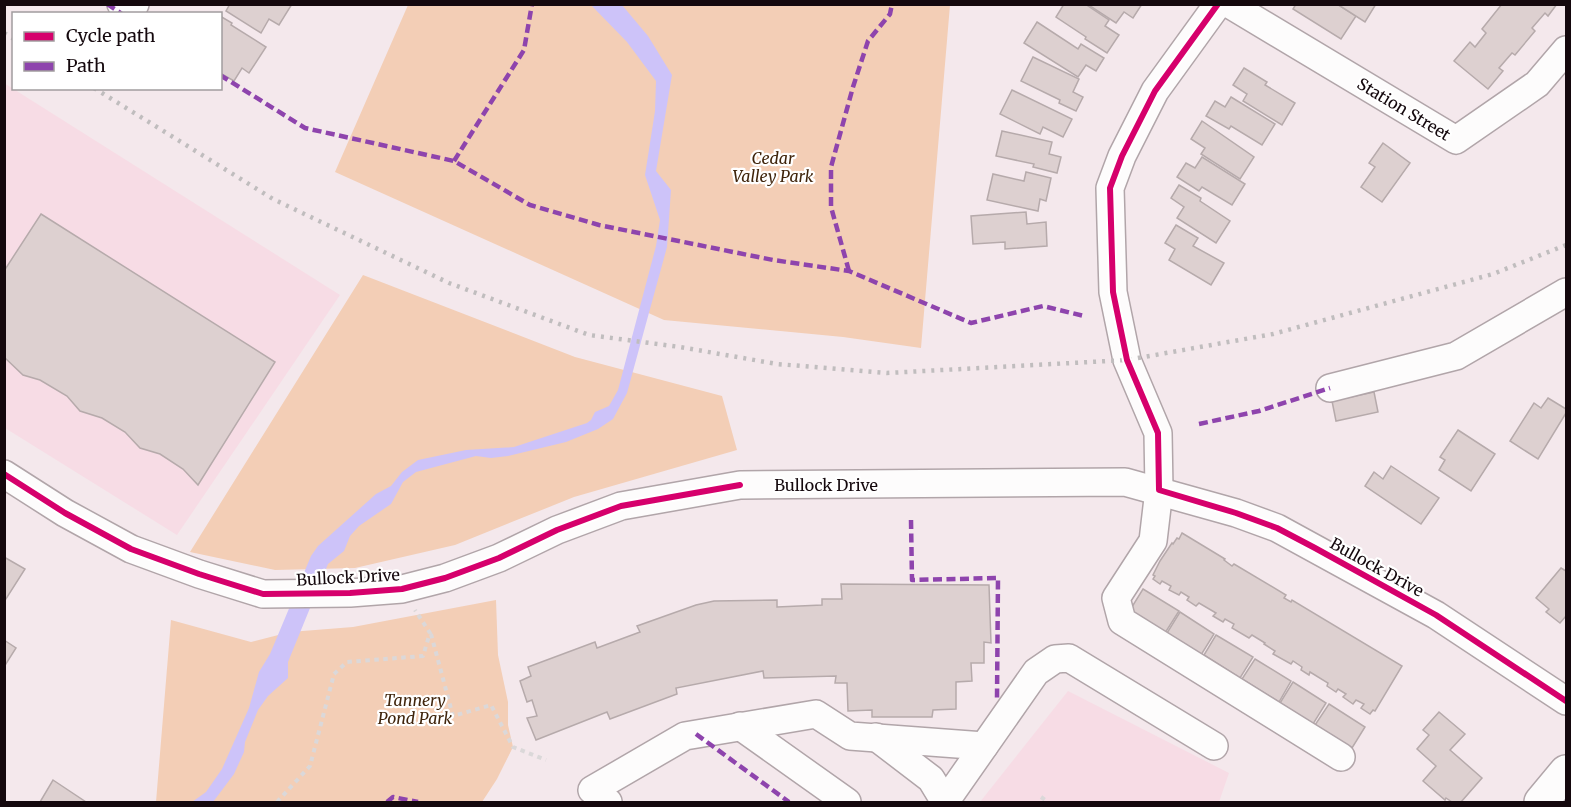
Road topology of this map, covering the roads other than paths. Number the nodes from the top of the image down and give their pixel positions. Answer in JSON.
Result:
{"nodes":[{"id":1,"x":122,"y":4,"type":"edge"},
{"id":2,"x":135,"y":4,"type":"edge"},
{"id":3,"x":1218,"y":4,"type":"edge"},
{"id":4,"x":1229,"y":4,"type":"edge"},
{"id":5,"x":1566,"y":50,"type":"edge"},
{"id":6,"x":1566,"y":292,"type":"edge"},
{"id":7,"x":1330,"y":388,"type":"dead end"},
{"id":8,"x":4,"y":474,"type":"edge"},
{"id":9,"x":1159,"y":490,"type":"junction"},
{"id":10,"x":1566,"y":701,"type":"edge"},
{"id":11,"x":740,"y":726,"type":"junction"},
{"id":12,"x":876,"y":737,"type":"junction"},
{"id":13,"x":984,"y":746,"type":"junction"},
{"id":14,"x":1214,"y":746,"type":"dead end"},
{"id":15,"x":1341,"y":757,"type":"dead end"},
{"id":16,"x":1566,"y":772,"type":"edge"},
{"id":17,"x":608,"y":802,"type":"edge"},
{"id":18,"x":847,"y":802,"type":"edge"},
{"id":19,"x":945,"y":802,"type":"edge"},
{"id":20,"x":1541,"y":802,"type":"edge"}],
"edges":[{"from":1,"to":2,"type":"street"},
{"from":3,"to":9,"type":"street"},
{"from":4,"to":5,"type":"street","name":"Station Street"},
{"from":6,"to":7,"type":"street"},
{"from":8,"to":9,"type":"street","name":"Bullock Drive"},
{"from":9,"to":10,"type":"street","name":"Bullock Drive"},
{"from":9,"to":15,"type":"street"},
{"from":11,"to":12,"type":"street"},
{"from":11,"to":17,"type":"street"},
{"from":11,"to":18,"type":"street"},
{"from":12,"to":13,"type":"street"},
{"from":12,"to":19,"type":"street"},
{"from":13,"to":14,"type":"street"},
{"from":13,"to":19,"type":"street"},
{"from":16,"to":20,"type":"main road"}]}
